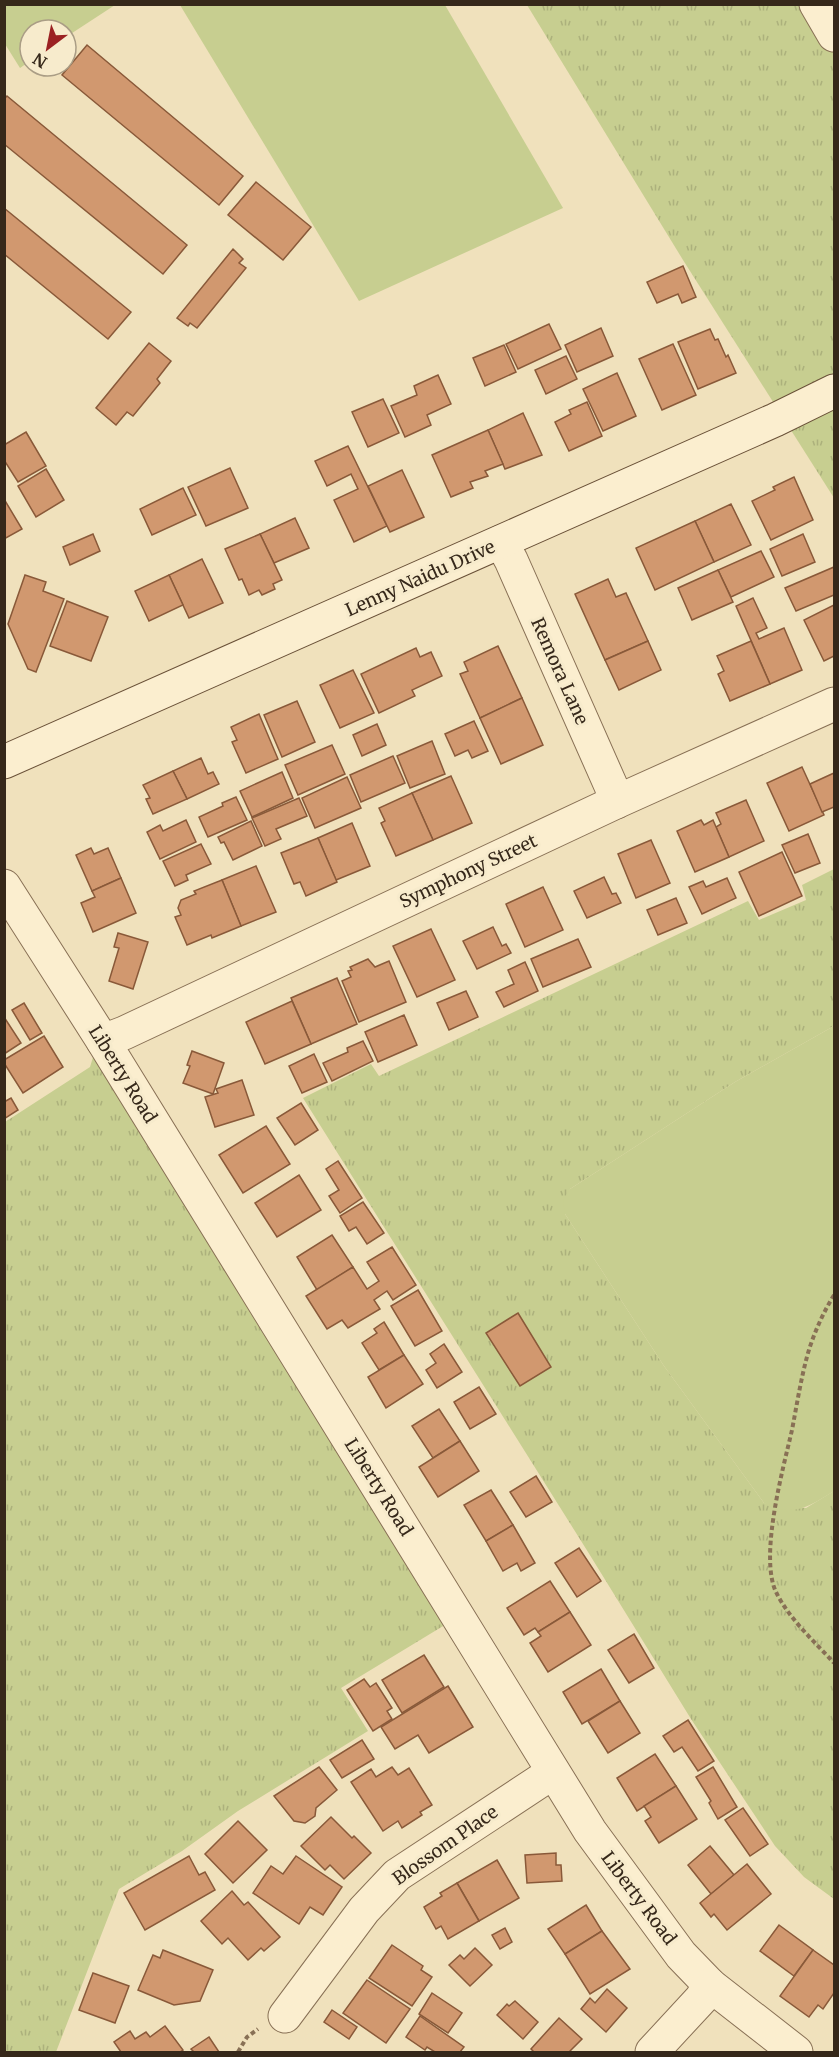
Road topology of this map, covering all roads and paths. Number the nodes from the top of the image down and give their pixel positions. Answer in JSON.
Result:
{"nodes":[{"id":1,"x":816,"y":4,"type":"edge"},
{"id":2,"x":834,"y":35,"type":"edge"},
{"id":3,"x":834,"y":391,"type":"edge"},
{"id":4,"x":501,"y":542,"type":"junction"},
{"id":5,"x":834,"y":704,"type":"edge"},
{"id":6,"x":7,"y":753,"type":"edge"},
{"id":7,"x":616,"y":802,"type":"junction"},
{"id":8,"x":4,"y":886,"type":"edge"},
{"id":9,"x":103,"y":1041,"type":"junction"},
{"id":10,"x":834,"y":1295,"type":"edge"},
{"id":11,"x":834,"y":1663,"type":"edge"},
{"id":12,"x":552,"y":1773,"type":"junction"},
{"id":13,"x":710,"y":1985,"type":"junction"},
{"id":14,"x":285,"y":2016,"type":"dead end"},
{"id":15,"x":652,"y":2052,"type":"edge"},
{"id":16,"x":796,"y":2052,"type":"edge"}],
"edges":[{"from":1,"to":2,"type":"street"},
{"from":3,"to":4,"type":"street","name":"Lenny Naidu Drive"},
{"from":4,"to":6,"type":"street","name":"Lenny Naidu Drive"},
{"from":4,"to":7,"type":"street","name":"Remora Lane"},
{"from":5,"to":7,"type":"street","name":"Symphony Street"},
{"from":7,"to":9,"type":"street","name":"Symphony Street"},
{"from":8,"to":9,"type":"street","name":"Liberty Road"},
{"from":9,"to":12,"type":"street","name":"Liberty Road"},
{"from":10,"to":11,"type":"path"},
{"from":12,"to":13,"type":"street","name":"Liberty Road"},
{"from":12,"to":14,"type":"street","name":"Blossom Place"},
{"from":13,"to":15,"type":"street"},
{"from":13,"to":16,"type":"street","name":"Liberty Road"}]}
